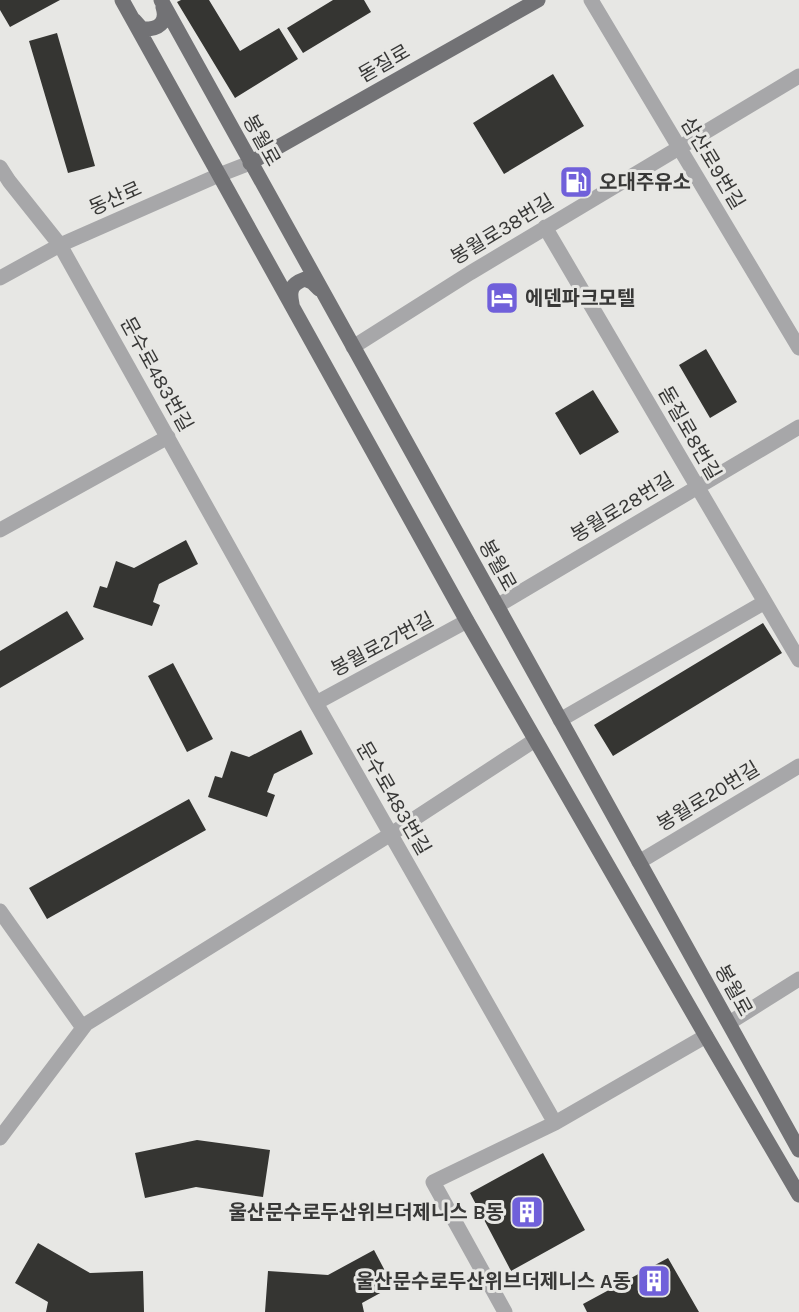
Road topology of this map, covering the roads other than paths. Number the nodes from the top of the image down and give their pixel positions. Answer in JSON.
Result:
{"nodes":[{"id":1,"x":161,"y":0,"type":"edge"},
{"id":2,"x":538,"y":0,"type":"edge"},
{"id":3,"x":591,"y":0,"type":"edge"},
{"id":4,"x":126,"y":6,"type":"edge"},
{"id":5,"x":799,"y":76,"type":"edge"},
{"id":6,"x":679,"y":147,"type":"junction"},
{"id":7,"x":250,"y":163,"type":"junction"},
{"id":8,"x":0,"y":167,"type":"edge"},
{"id":9,"x":219,"y":175,"type":"junction"},
{"id":10,"x":545,"y":227,"type":"junction"},
{"id":11,"x":60,"y":245,"type":"junction"},
{"id":12,"x":0,"y":278,"type":"edge"},
{"id":13,"x":326,"y":299,"type":"junction"},
{"id":14,"x":297,"y":315,"type":"junction"},
{"id":15,"x":353,"y":347,"type":"junction"},
{"id":16,"x":799,"y":348,"type":"edge"},
{"id":17,"x":799,"y":427,"type":"edge"},
{"id":18,"x":168,"y":437,"type":"junction"},
{"id":19,"x":697,"y":487,"type":"junction"},
{"id":20,"x":0,"y":530,"type":"edge"},
{"id":21,"x":765,"y":602,"type":"junction"},
{"id":22,"x":496,"y":606,"type":"junction"},
{"id":23,"x":467,"y":621,"type":"junction"},
{"id":24,"x":799,"y":660,"type":"edge"},
{"id":25,"x":316,"y":703,"type":"junction"},
{"id":26,"x":560,"y":720,"type":"junction"},
{"id":27,"x":535,"y":741,"type":"junction"},
{"id":28,"x":799,"y":766,"type":"edge"},
{"id":29,"x":390,"y":834,"type":"junction"},
{"id":30,"x":639,"y":862,"type":"junction"},
{"id":31,"x":0,"y":911,"type":"edge"},
{"id":32,"x":799,"y":979,"type":"edge"},
{"id":33,"x":729,"y":1023,"type":"junction"},
{"id":34,"x":83,"y":1028,"type":"junction"},
{"id":35,"x":706,"y":1036,"type":"junction"},
{"id":36,"x":555,"y":1123,"type":"junction"},
{"id":37,"x":0,"y":1138,"type":"edge"},
{"id":38,"x":799,"y":1150,"type":"edge"},
{"id":39,"x":799,"y":1195,"type":"edge"},
{"id":40,"x":505,"y":1312,"type":"edge"}],
"edges":[{"from":1,"to":4,"type":"main road"},
{"from":1,"to":7,"type":"main road","name":"봉월로"},
{"from":2,"to":7,"type":"main road","name":"돋질로"},
{"from":3,"to":6,"type":"street","name":"삼산로9번길"},
{"from":4,"to":9,"type":"main road"},
{"from":5,"to":6,"type":"street","name":"봉월로38번길"},
{"from":6,"to":10,"type":"street","name":"봉월로38번길"},
{"from":6,"to":16,"type":"street","name":"삼산로9번길"},
{"from":7,"to":9,"type":"street","name":"동산로"},
{"from":7,"to":13,"type":"main road","name":"봉월로"},
{"from":8,"to":11,"type":"street","name":"문수로483번길"},
{"from":9,"to":11,"type":"street","name":"동산로"},
{"from":9,"to":14,"type":"main road"},
{"from":10,"to":15,"type":"street","name":"봉월로38번길"},
{"from":10,"to":19,"type":"street","name":"돋질로8번길"},
{"from":11,"to":12,"type":"street","name":"동산로"},
{"from":11,"to":18,"type":"street","name":"문수로483번길"},
{"from":13,"to":14,"type":"main road"},
{"from":13,"to":15,"type":"main road","name":"봉월로"},
{"from":14,"to":23,"type":"main road"},
{"from":15,"to":22,"type":"main road","name":"봉월로"},
{"from":17,"to":19,"type":"street","name":"봉월로28번길"},
{"from":18,"to":20,"type":"street"},
{"from":18,"to":25,"type":"street","name":"문수로483번길"},
{"from":19,"to":21,"type":"street","name":"돋질로8번길"},
{"from":19,"to":22,"type":"street","name":"봉월로28번길"},
{"from":21,"to":24,"type":"street","name":"돋질로8번길"},
{"from":21,"to":26,"type":"street"},
{"from":22,"to":26,"type":"main road","name":"봉월로"},
{"from":23,"to":25,"type":"street","name":"봉월로27번길"},
{"from":23,"to":27,"type":"main road"},
{"from":25,"to":29,"type":"street","name":"문수로483번길"},
{"from":26,"to":30,"type":"main road","name":"봉월로"},
{"from":27,"to":29,"type":"street"},
{"from":27,"to":35,"type":"main road"},
{"from":28,"to":30,"type":"street","name":"봉월로20번길"},
{"from":29,"to":34,"type":"street"},
{"from":29,"to":36,"type":"street","name":"문수로483번길"},
{"from":30,"to":33,"type":"main road","name":"봉월로"},
{"from":31,"to":34,"type":"street"},
{"from":32,"to":33,"type":"street"},
{"from":33,"to":38,"type":"main road","name":"봉월로"},
{"from":34,"to":37,"type":"street"},
{"from":35,"to":36,"type":"street"},
{"from":35,"to":39,"type":"main road"},
{"from":36,"to":40,"type":"street"}]}
